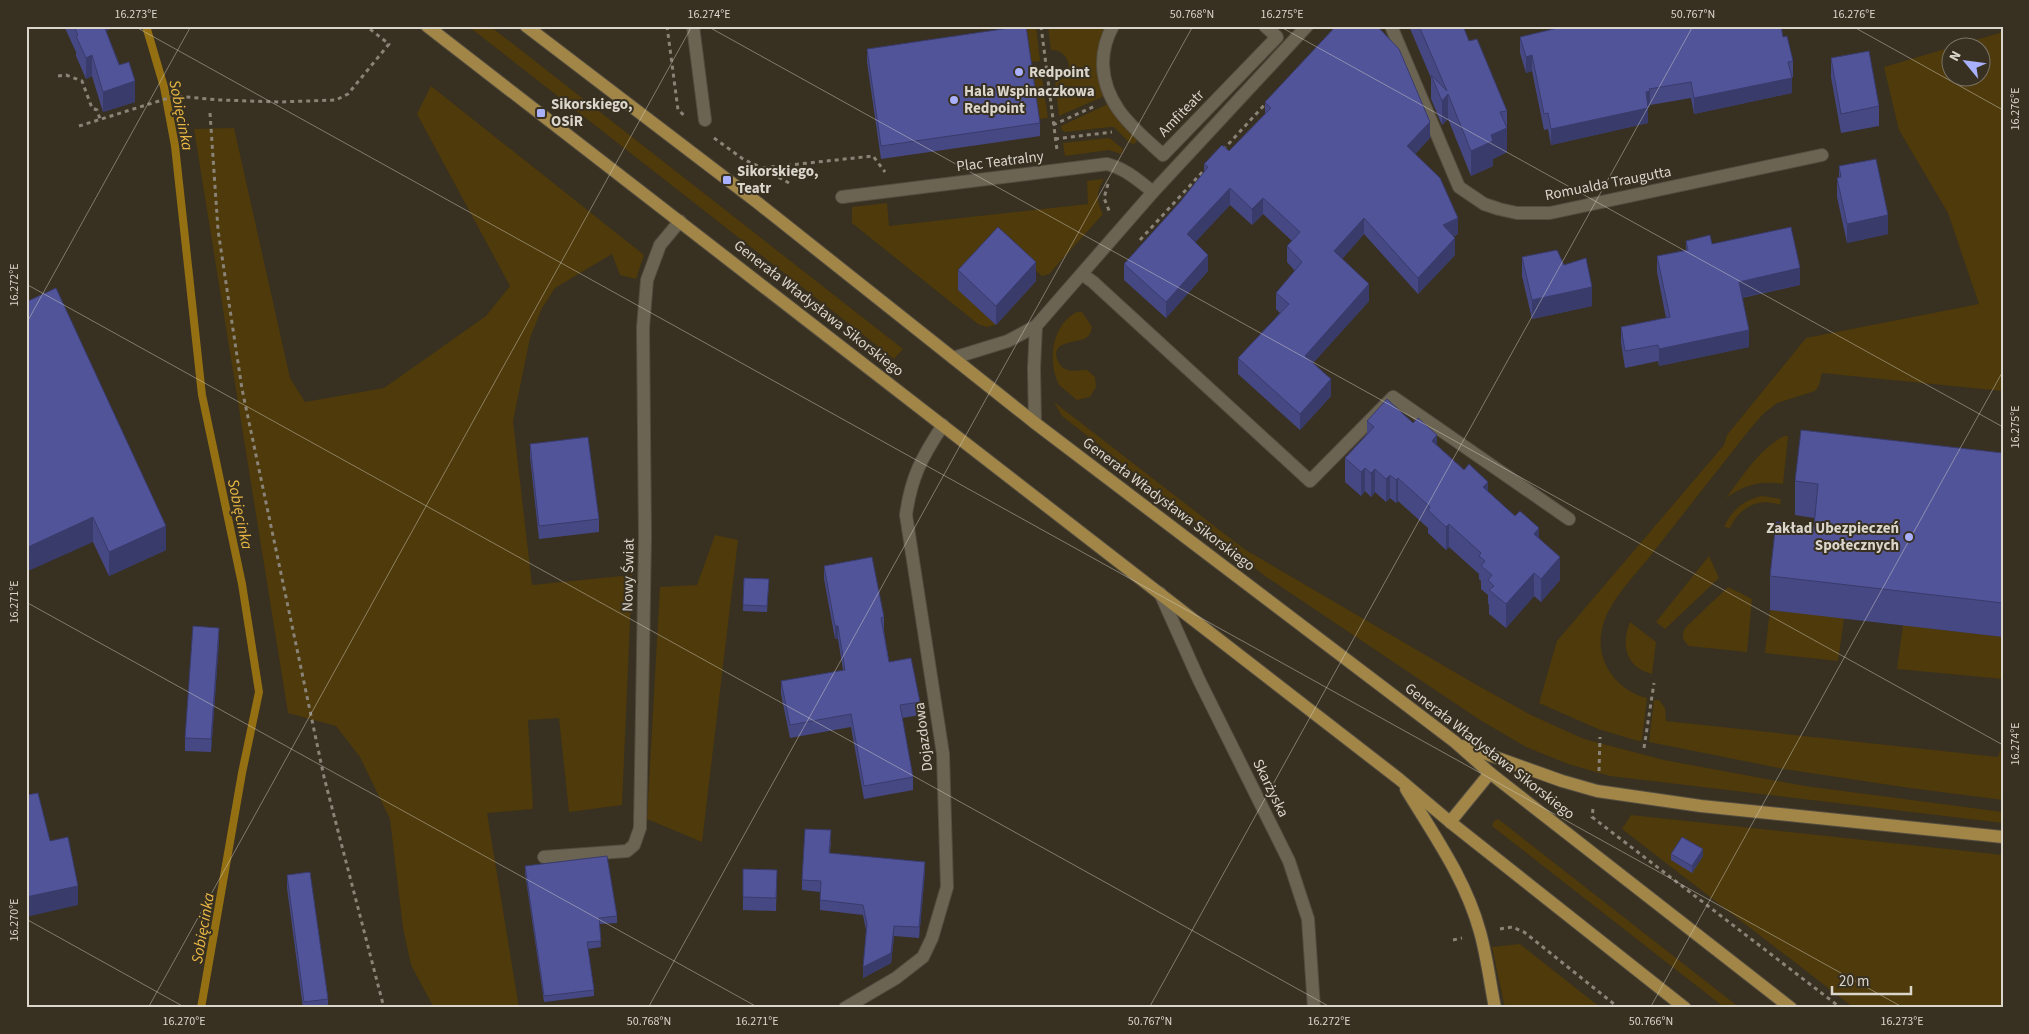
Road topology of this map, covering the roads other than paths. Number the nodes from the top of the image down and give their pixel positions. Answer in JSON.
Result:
{"nodes":[{"id":1,"x":427,"y":26,"type":"edge"},
{"id":2,"x":526,"y":26,"type":"edge"},
{"id":3,"x":693,"y":26,"type":"edge"},
{"id":4,"x":1112,"y":26,"type":"edge"},
{"id":5,"x":1265,"y":26,"type":"edge"},
{"id":6,"x":1307,"y":26,"type":"edge"},
{"id":7,"x":1391,"y":26,"type":"edge"},
{"id":8,"x":705,"y":120,"type":"dead end"},
{"id":9,"x":1822,"y":155,"type":"dead end"},
{"id":10,"x":1153,"y":192,"type":"junction"},
{"id":11,"x":842,"y":196,"type":"dead end"},
{"id":12,"x":680,"y":221,"type":"junction"},
{"id":13,"x":1082,"y":274,"type":"junction"},
{"id":14,"x":1036,"y":326,"type":"junction"},
{"id":15,"x":953,"y":358,"type":"junction"},
{"id":16,"x":1035,"y":423,"type":"junction"},
{"id":17,"x":943,"y":425,"type":"junction"},
{"id":18,"x":1569,"y":519,"type":"dead end"},
{"id":19,"x":1160,"y":593,"type":"junction"},
{"id":20,"x":1455,"y":742,"type":"junction"},
{"id":21,"x":1490,"y":773,"type":"junction"},
{"id":22,"x":1399,"y":779,"type":"junction"},
{"id":23,"x":1450,"y":822,"type":"junction"},
{"id":24,"x":2003,"y":837,"type":"edge"},
{"id":25,"x":544,"y":857,"type":"dead end"},
{"id":26,"x":845,"y":1008,"type":"edge"},
{"id":27,"x":1314,"y":1008,"type":"edge"},
{"id":28,"x":1495,"y":1008,"type":"edge"},
{"id":29,"x":1685,"y":1008,"type":"edge"},
{"id":30,"x":1792,"y":1008,"type":"edge"}],
"edges":[{"from":1,"to":12,"type":"main road","name":"Generała Władysława Sikorskiego"},
{"from":2,"to":15,"type":"main road","name":"Generała Władysława Sikorskiego"},
{"from":3,"to":8,"type":"street"},
{"from":4,"to":5,"type":"street","name":"Amfiteatr"},
{"from":6,"to":10,"type":"street"},
{"from":7,"to":9,"type":"street","name":"Romualda Traugutta"},
{"from":10,"to":11,"type":"street","name":"Plac Teatralny"},
{"from":10,"to":13,"type":"street"},
{"from":12,"to":17,"type":"main road","name":"Generała Władysława Sikorskiego"},
{"from":12,"to":25,"type":"street","name":"Nowy Świat"},
{"from":13,"to":14,"type":"street"},
{"from":13,"to":18,"type":"street"},
{"from":14,"to":15,"type":"street"},
{"from":14,"to":16,"type":"street"},
{"from":15,"to":16,"type":"main road","name":"Generała Władysława Sikorskiego"},
{"from":16,"to":20,"type":"main road","name":"Generała Władysława Sikorskiego"},
{"from":17,"to":19,"type":"main road","name":"Generała Władysława Sikorskiego"},
{"from":17,"to":26,"type":"street","name":"Dojazdowa"},
{"from":19,"to":22,"type":"main road","name":"Generała Władysława Sikorskiego"},
{"from":19,"to":27,"type":"street","name":"Skarżyska"},
{"from":20,"to":21,"type":"main road","name":"Generała Władysława Sikorskiego"},
{"from":20,"to":24,"type":"main road"},
{"from":21,"to":23,"type":"main road"},
{"from":21,"to":30,"type":"main road","name":"Generała Władysława Sikorskiego"},
{"from":22,"to":23,"type":"main road","name":"Generała Władysława Sikorskiego"},
{"from":22,"to":28,"type":"main road"},
{"from":23,"to":29,"type":"main road","name":"Generała Władysława Sikorskiego"}]}
